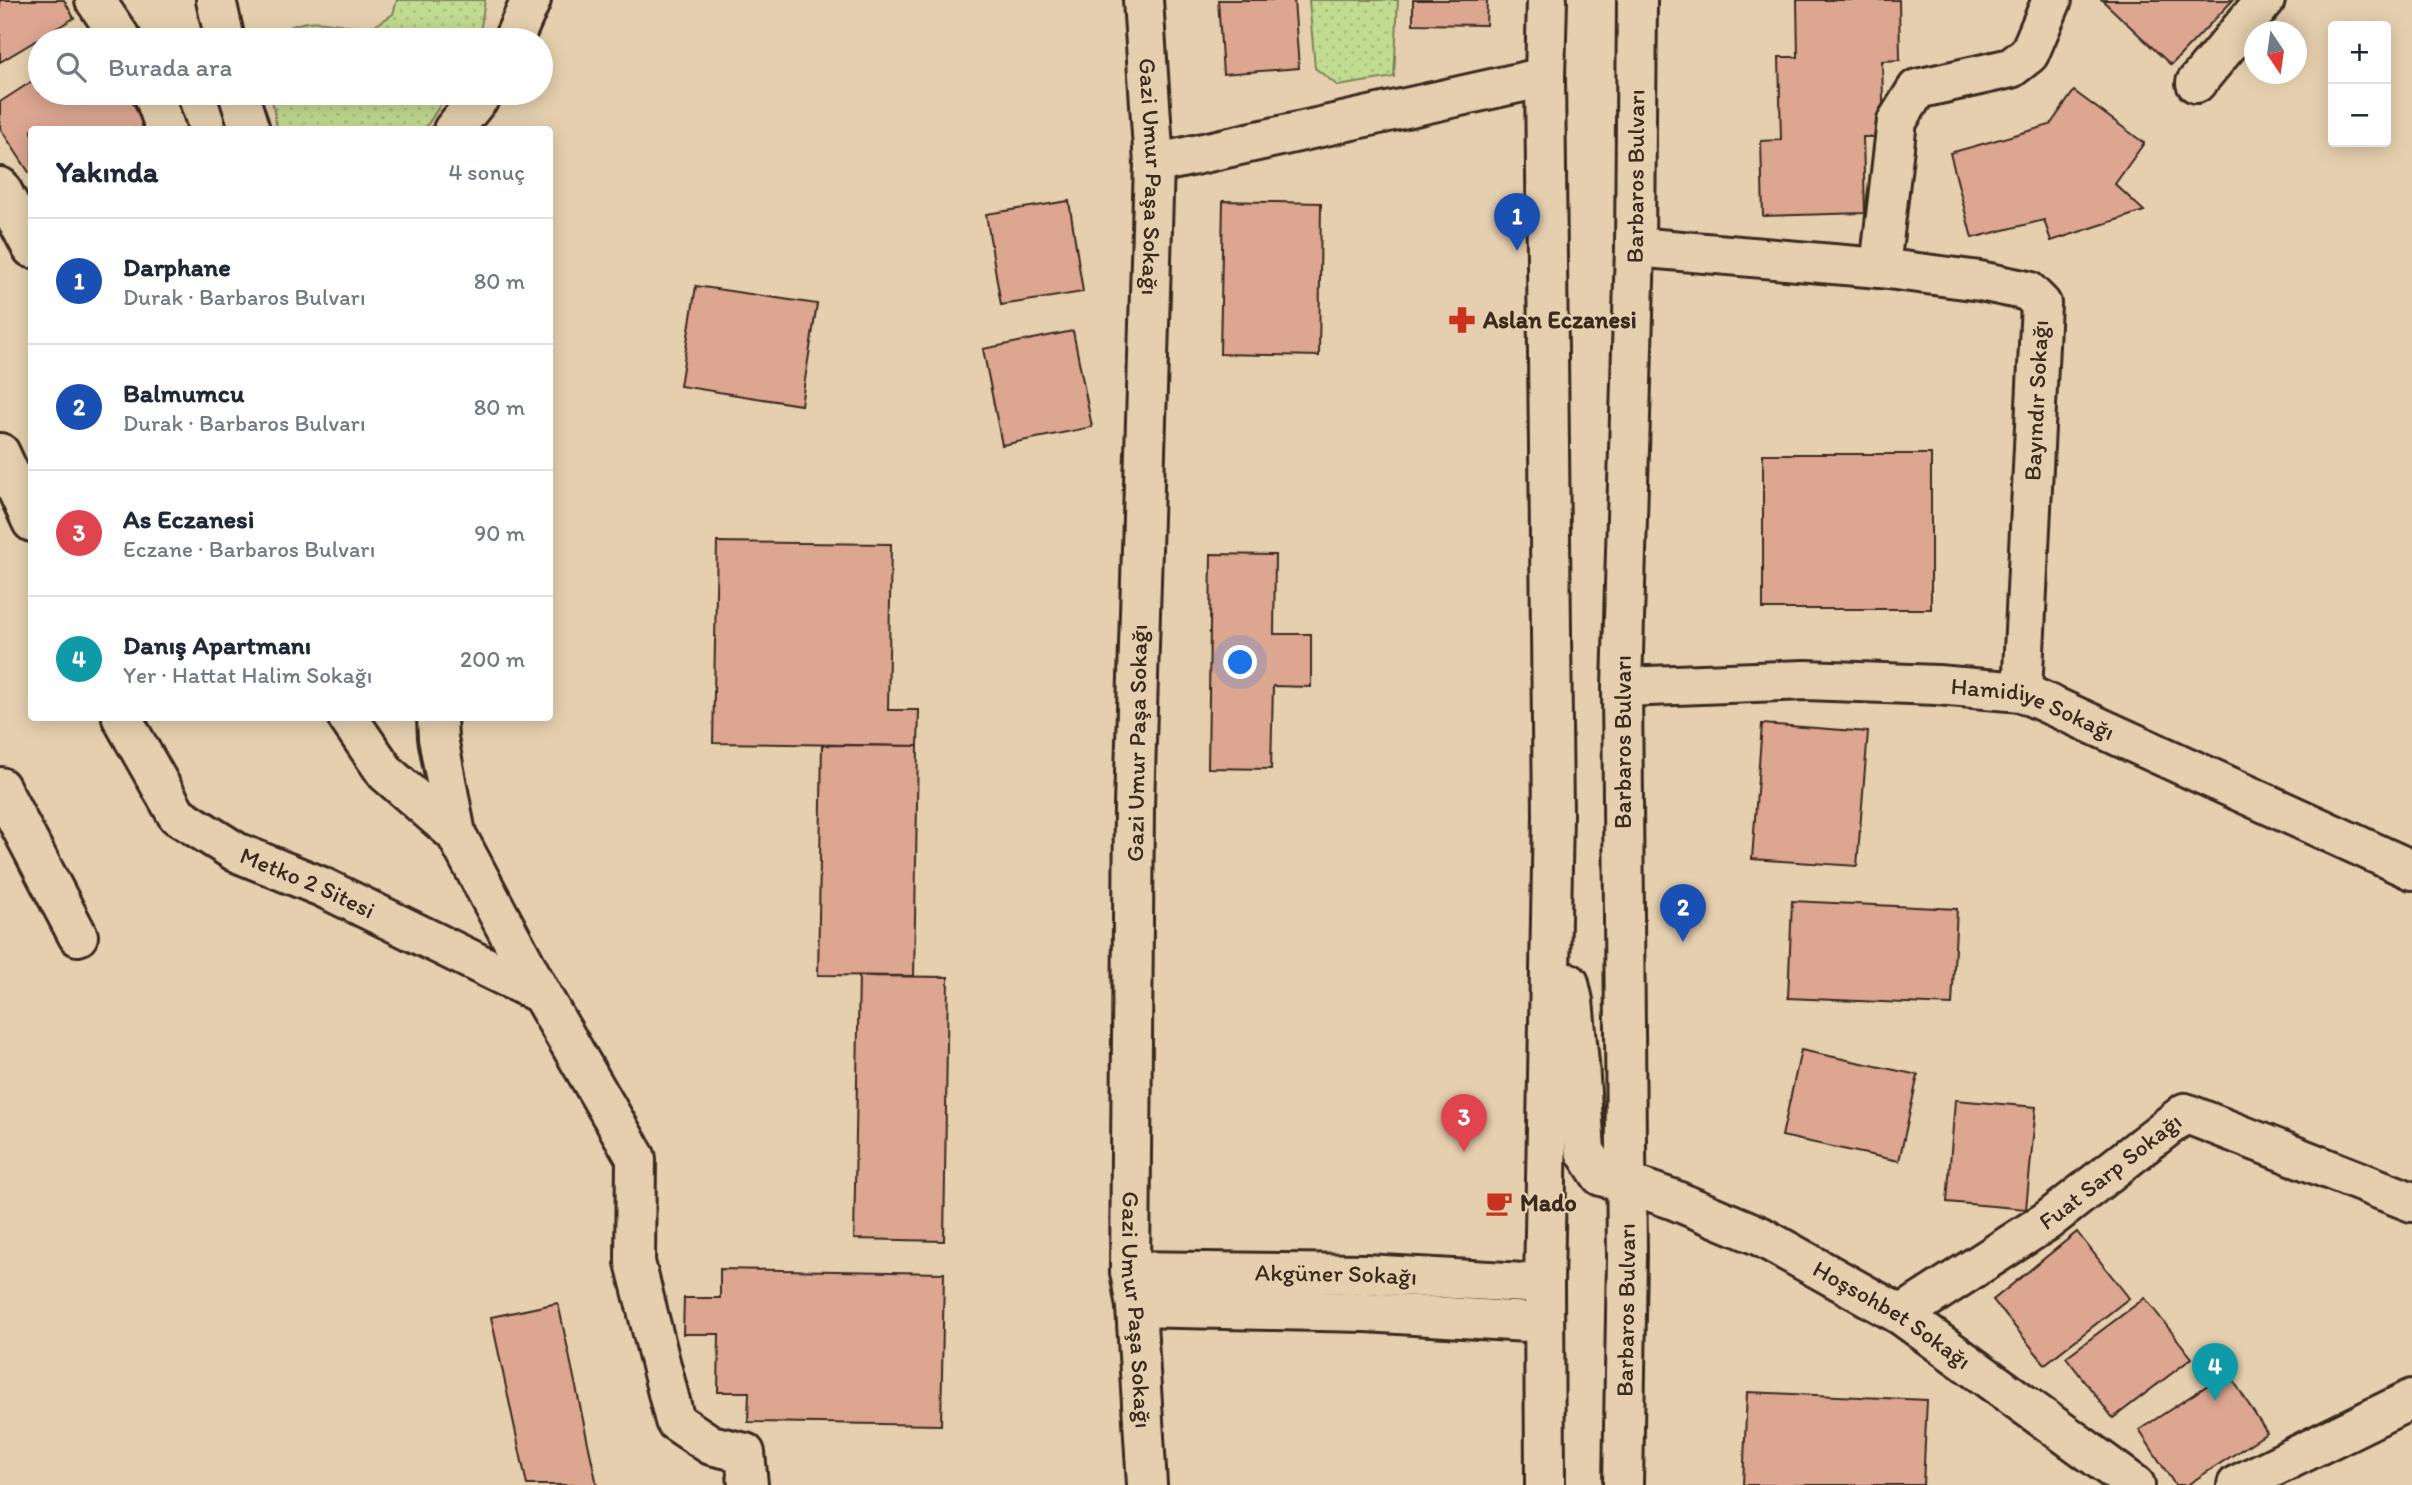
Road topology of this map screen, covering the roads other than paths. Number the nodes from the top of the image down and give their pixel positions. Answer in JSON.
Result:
{"nodes":[{"id":1,"x":95,"y":0,"type":"edge"},
{"id":2,"x":216,"y":0,"type":"edge"},
{"id":3,"x":531,"y":0,"type":"edge"},
{"id":4,"x":1143,"y":0,"type":"edge"},
{"id":5,"x":1547,"y":0,"type":"edge"},
{"id":6,"x":1637,"y":0,"type":"edge"},
{"id":7,"x":2052,"y":0,"type":"edge"},
{"id":8,"x":2265,"y":0,"type":"edge"},
{"id":9,"x":114,"y":28,"type":"edge"},
{"id":10,"x":222,"y":28,"type":"edge"},
{"id":11,"x":518,"y":28,"type":"edge"},
{"id":12,"x":1545,"y":78,"type":"junction"},
{"id":13,"x":2196,"y":83,"type":"dead end"},
{"id":14,"x":157,"y":105,"type":"edge"},
{"id":15,"x":242,"y":105,"type":"edge"},
{"id":16,"x":474,"y":105,"type":"edge"},
{"id":17,"x":490,"y":105,"type":"edge"},
{"id":18,"x":165,"y":126,"type":"edge"},
{"id":19,"x":249,"y":126,"type":"edge"},
{"id":20,"x":456,"y":126,"type":"edge"},
{"id":21,"x":486,"y":126,"type":"edge"},
{"id":22,"x":1154,"y":164,"type":"junction"},
{"id":23,"x":0,"y":187,"type":"edge"},
{"id":24,"x":28,"y":240,"type":"edge"},
{"id":25,"x":1635,"y":247,"type":"junction"},
{"id":26,"x":1880,"y":268,"type":"junction"},
{"id":27,"x":0,"y":453,"type":"edge"},
{"id":28,"x":28,"y":513,"type":"edge"},
{"id":29,"x":1622,"y":687,"type":"junction"},
{"id":30,"x":2022,"y":692,"type":"junction"},
{"id":31,"x":124,"y":721,"type":"edge"},
{"id":32,"x":346,"y":721,"type":"edge"},
{"id":33,"x":437,"y":721,"type":"edge"},
{"id":34,"x":0,"y":788,"type":"edge"},
{"id":35,"x":456,"y":834,"type":"junction"},
{"id":36,"x":2412,"y":870,"type":"edge"},
{"id":37,"x":1552,"y":907,"type":"junction"},
{"id":38,"x":78,"y":936,"type":"dead end"},
{"id":39,"x":541,"y":994,"type":"junction"},
{"id":40,"x":1626,"y":1182,"type":"junction"},
{"id":41,"x":2412,"y":1202,"type":"edge"},
{"id":42,"x":1365,"y":1274,"type":"junction"},
{"id":43,"x":1544,"y":1284,"type":"junction"},
{"id":44,"x":1133,"y":1289,"type":"junction"},
{"id":45,"x":1366,"y":1312,"type":"junction"},
{"id":46,"x":1901,"y":1315,"type":"junction"},
{"id":47,"x":1544,"y":1323,"type":"junction"},
{"id":48,"x":2412,"y":1399,"type":"edge"},
{"id":49,"x":748,"y":1485,"type":"edge"},
{"id":50,"x":1147,"y":1485,"type":"edge"},
{"id":51,"x":1545,"y":1485,"type":"edge"},
{"id":52,"x":1623,"y":1485,"type":"edge"},
{"id":53,"x":2135,"y":1485,"type":"edge"},
{"id":54,"x":2237,"y":1485,"type":"edge"}],
"edges":[{"from":1,"to":9,"type":"street"},
{"from":2,"to":10,"type":"street"},
{"from":3,"to":11,"type":"street"},
{"from":4,"to":22,"type":"street","name":"Gazi Umur Paşa Sokağı"},
{"from":5,"to":12,"type":"street"},
{"from":6,"to":25,"type":"street","name":"Barbaros Bulvarı"},
{"from":7,"to":26,"type":"street"},
{"from":8,"to":13,"type":"street"},
{"from":12,"to":22,"type":"street"},
{"from":12,"to":37,"type":"street"},
{"from":14,"to":18,"type":"street"},
{"from":15,"to":19,"type":"street"},
{"from":16,"to":20,"type":"street"},
{"from":17,"to":21,"type":"street"},
{"from":22,"to":44,"type":"street","name":"Gazi Umur Paşa Sokağı"},
{"from":23,"to":24,"type":"street"},
{"from":25,"to":26,"type":"street","name":"Bayındır Sokağı"},
{"from":25,"to":29,"type":"street","name":"Barbaros Bulvarı"},
{"from":26,"to":30,"type":"street","name":"Bayındır Sokağı"},
{"from":27,"to":28,"type":"street"},
{"from":29,"to":30,"type":"street","name":"Hamidiye Sokağı"},
{"from":29,"to":40,"type":"street","name":"Barbaros Bulvarı"},
{"from":30,"to":36,"type":"street","name":"Hamidiye Sokağı"},
{"from":31,"to":39,"type":"street","name":"Metko 2 Sitesi"},
{"from":32,"to":35,"type":"street"},
{"from":33,"to":35,"type":"street"},
{"from":34,"to":38,"type":"street"},
{"from":35,"to":39,"type":"street"},
{"from":37,"to":40,"type":"street","name":"Hoşsohbet Sokağı"},
{"from":37,"to":43,"type":"street"},
{"from":39,"to":49,"type":"street"},
{"from":40,"to":46,"type":"street","name":"Hoşsohbet Sokağı"},
{"from":40,"to":52,"type":"street","name":"Barbaros Bulvarı"},
{"from":41,"to":46,"type":"street","name":"Fuat Sarp Sokağı"},
{"from":42,"to":43,"type":"street","name":"Akgüner Sokağı"},
{"from":42,"to":44,"type":"street","name":"Akgüner Sokağı"},
{"from":42,"to":45,"type":"street"},
{"from":43,"to":47,"type":"street"},
{"from":44,"to":45,"type":"street","name":"Akgüner Sokağı"},
{"from":44,"to":50,"type":"street","name":"Gazi Umur Paşa Sokağı"},
{"from":45,"to":47,"type":"street","name":"Akgüner Sokağı"},
{"from":46,"to":53,"type":"street","name":"Hoşsohbet Sokağı"},
{"from":47,"to":51,"type":"street"},
{"from":48,"to":54,"type":"street"}]}
